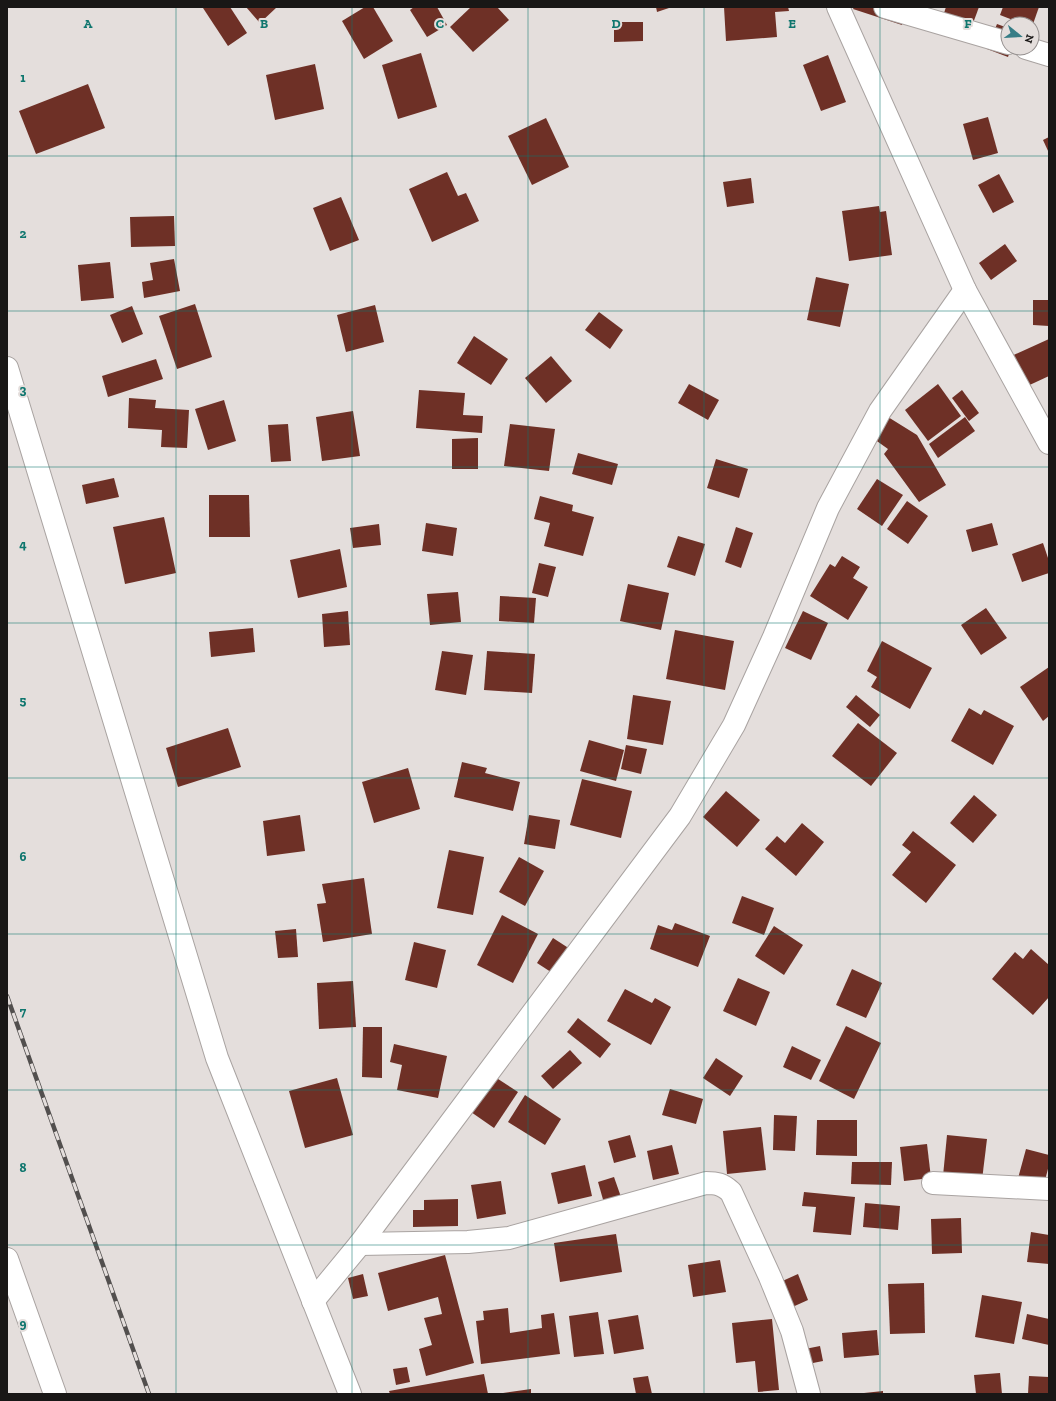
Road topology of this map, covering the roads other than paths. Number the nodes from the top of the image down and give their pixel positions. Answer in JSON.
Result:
{"nodes":[{"id":1,"x":838,"y":7,"type":"edge"},
{"id":2,"x":885,"y":7,"type":"edge"},
{"id":3,"x":1000,"y":41,"type":"edge"},
{"id":4,"x":965,"y":290,"type":"junction"},
{"id":5,"x":7,"y":368,"type":"edge"},
{"id":6,"x":1049,"y":443,"type":"edge"},
{"id":7,"x":933,"y":1183,"type":"dead end"},
{"id":8,"x":1049,"y":1189,"type":"edge"},
{"id":9,"x":360,"y":1244,"type":"junction"},
{"id":10,"x":7,"y":1259,"type":"edge"},
{"id":11,"x":313,"y":1301,"type":"junction"},
{"id":12,"x":55,"y":1394,"type":"edge"},
{"id":13,"x":350,"y":1394,"type":"edge"},
{"id":14,"x":809,"y":1394,"type":"edge"}],
"edges":[{"from":1,"to":4,"type":"street"},
{"from":2,"to":3,"type":"street"},
{"from":4,"to":6,"type":"street"},
{"from":4,"to":9,"type":"street"},
{"from":5,"to":11,"type":"street"},
{"from":7,"to":8,"type":"street"},
{"from":9,"to":11,"type":"street"},
{"from":9,"to":14,"type":"street"},
{"from":10,"to":12,"type":"street"},
{"from":11,"to":13,"type":"street"}]}
